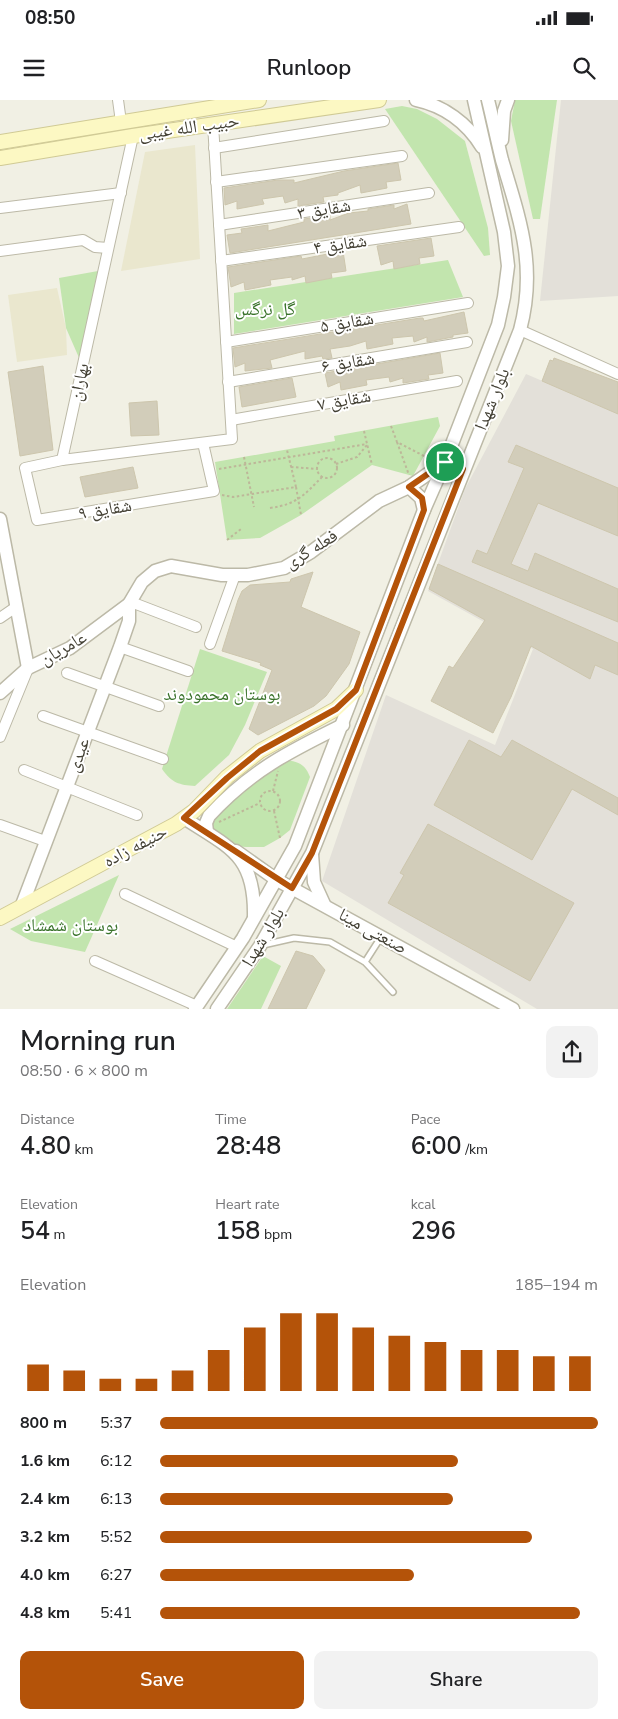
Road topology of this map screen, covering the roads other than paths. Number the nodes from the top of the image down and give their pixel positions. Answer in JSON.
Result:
{"nodes":[{"id":1,"x":118,"y":100,"type":"edge"},
{"id":2,"x":253,"y":100,"type":"edge"},
{"id":3,"x":379,"y":100,"type":"edge"},
{"id":4,"x":416,"y":100,"type":"edge"},
{"id":5,"x":474,"y":100,"type":"edge"},
{"id":6,"x":488,"y":100,"type":"edge"},
{"id":7,"x":508,"y":100,"type":"edge"},
{"id":8,"x":326,"y":104,"type":"edge"},
{"id":9,"x":384,"y":121,"type":"dead end"},
{"id":10,"x":121,"y":122,"type":"junction"},
{"id":11,"x":213,"y":124,"type":"junction"},
{"id":12,"x":133,"y":136,"type":"junction"},
{"id":13,"x":0,"y":142,"type":"edge"},
{"id":14,"x":214,"y":148,"type":"junction"},
{"id":15,"x":486,"y":153,"type":"junction"},
{"id":16,"x":402,"y":156,"type":"dead end"},
{"id":17,"x":0,"y":158,"type":"edge"},
{"id":18,"x":502,"y":158,"type":"junction"},
{"id":19,"x":216,"y":182,"type":"junction"},
{"id":20,"x":120,"y":193,"type":"junction"},
{"id":21,"x":429,"y":193,"type":"dead end"},
{"id":22,"x":0,"y":208,"type":"edge"},
{"id":23,"x":219,"y":225,"type":"junction"},
{"id":24,"x":459,"y":227,"type":"dead end"},
{"id":25,"x":108,"y":248,"type":"junction"},
{"id":26,"x":0,"y":251,"type":"edge"},
{"id":27,"x":221,"y":261,"type":"junction"},
{"id":28,"x":468,"y":303,"type":"dead end"},
{"id":29,"x":520,"y":330,"type":"junction"},
{"id":30,"x":226,"y":342,"type":"junction"},
{"id":31,"x":467,"y":342,"type":"dead end"},
{"id":32,"x":617,"y":371,"type":"edge"},
{"id":33,"x":457,"y":381,"type":"dead end"},
{"id":34,"x":228,"y":382,"type":"junction"},
{"id":35,"x":231,"y":420,"type":"junction"},
{"id":36,"x":203,"y":443,"type":"junction"},
{"id":37,"x":62,"y":460,"type":"junction"},
{"id":38,"x":445,"y":462,"type":"junction"},
{"id":39,"x":463,"y":469,"type":"junction"},
{"id":40,"x":409,"y":481,"type":"junction"},
{"id":41,"x":424,"y":510,"type":"junction"},
{"id":42,"x":1,"y":528,"type":"edge"},
{"id":43,"x":4,"y":571,"type":"edge"},
{"id":44,"x":235,"y":575,"type":"junction"},
{"id":45,"x":130,"y":603,"type":"junction"},
{"id":46,"x":16,"y":607,"type":"junction"},
{"id":47,"x":0,"y":618,"type":"edge"},
{"id":48,"x":196,"y":627,"type":"dead end"},
{"id":49,"x":210,"y":644,"type":"dead end"},
{"id":50,"x":120,"y":647,"type":"junction"},
{"id":51,"x":28,"y":668,"type":"junction"},
{"id":52,"x":188,"y":671,"type":"dead end"},
{"id":53,"x":67,"y":672,"type":"dead end"},
{"id":54,"x":104,"y":687,"type":"junction"},
{"id":55,"x":356,"y":690,"type":"junction"},
{"id":56,"x":0,"y":693,"type":"edge"},
{"id":57,"x":159,"y":706,"type":"dead end"},
{"id":58,"x":43,"y":716,"type":"dead end"},
{"id":59,"x":343,"y":725,"type":"junction"},
{"id":60,"x":86,"y":732,"type":"junction"},
{"id":61,"x":0,"y":737,"type":"edge"},
{"id":62,"x":163,"y":758,"type":"dead end"},
{"id":63,"x":24,"y":770,"type":"dead end"},
{"id":64,"x":67,"y":787,"type":"junction"},
{"id":65,"x":137,"y":815,"type":"dead end"},
{"id":66,"x":184,"y":818,"type":"junction"},
{"id":67,"x":0,"y":825,"type":"edge"},
{"id":68,"x":209,"y":829,"type":"junction"},
{"id":69,"x":45,"y":841,"type":"junction"},
{"id":70,"x":236,"y":851,"type":"junction"},
{"id":71,"x":312,"y":853,"type":"junction"},
{"id":72,"x":277,"y":880,"type":"junction"},
{"id":73,"x":292,"y":888,"type":"junction"},
{"id":74,"x":125,"y":894,"type":"dead end"},
{"id":75,"x":324,"y":904,"type":"junction"},
{"id":76,"x":22,"y":905,"type":"junction"},
{"id":77,"x":0,"y":918,"type":"edge"},
{"id":78,"x":254,"y":919,"type":"junction"},
{"id":79,"x":382,"y":936,"type":"junction"},
{"id":80,"x":260,"y":946,"type":"junction"},
{"id":81,"x":237,"y":947,"type":"junction"},
{"id":82,"x":95,"y":960,"type":"dead end"},
{"id":83,"x":365,"y":962,"type":"junction"},
{"id":84,"x":393,"y":992,"type":"dead end"},
{"id":85,"x":196,"y":1008,"type":"edge"},
{"id":86,"x":217,"y":1009,"type":"edge"},
{"id":87,"x":513,"y":1009,"type":"edge"}],
"edges":[{"from":1,"to":10,"type":"street"},
{"from":2,"to":10,"type":"main road","name":"حبیب الله غیبی"},
{"from":3,"to":8,"type":"main road","name":"حبیب الله غیبی"},
{"from":4,"to":15,"type":"street"},
{"from":5,"to":15,"type":"street","name":"بلوار شهدا"},
{"from":6,"to":18,"type":"street","name":"بلوار شهدا"},
{"from":7,"to":18,"type":"street"},
{"from":8,"to":11,"type":"main road","name":"حبیب الله غیبی"},
{"from":9,"to":14,"type":"street"},
{"from":10,"to":13,"type":"main road","name":"حبیب الله غیبی"},
{"from":11,"to":12,"type":"main road","name":"حبیب الله غیبی"},
{"from":11,"to":14,"type":"street"},
{"from":12,"to":17,"type":"main road","name":"حبیب الله غیبی"},
{"from":12,"to":20,"type":"street","name":"بهاران"},
{"from":14,"to":19,"type":"street"},
{"from":15,"to":38,"type":"street","name":"بلوار شهدا"},
{"from":16,"to":19,"type":"street"},
{"from":18,"to":29,"type":"street","name":"بلوار شهدا"},
{"from":19,"to":23,"type":"street"},
{"from":20,"to":22,"type":"street"},
{"from":20,"to":25,"type":"street","name":"بهاران"},
{"from":21,"to":23,"type":"street","name":"شقایق ۳"},
{"from":23,"to":27,"type":"street"},
{"from":24,"to":27,"type":"street","name":"شقایق ۴"},
{"from":25,"to":26,"type":"street"},
{"from":25,"to":37,"type":"street","name":"بهاران"},
{"from":27,"to":30,"type":"street"},
{"from":28,"to":30,"type":"street","name":"شقایق ۵"},
{"from":29,"to":32,"type":"street"},
{"from":29,"to":39,"type":"street","name":"بلوار شهدا"},
{"from":30,"to":34,"type":"street"},
{"from":31,"to":34,"type":"street","name":"شقایق ۶"},
{"from":33,"to":35,"type":"street","name":"شقایق ۷"},
{"from":34,"to":35,"type":"street"},
{"from":35,"to":36,"type":"street"},
{"from":36,"to":37,"type":"street"},
{"from":36,"to":37,"type":"street","name":"شقایق ۹"},
{"from":38,"to":39,"type":"street"},
{"from":38,"to":40,"type":"street","name":"فعله گری"},
{"from":38,"to":41,"type":"street","name":"بلوار شهدا"},
{"from":39,"to":71,"type":"street","name":"بلوار شهدا"},
{"from":40,"to":41,"type":"street"},
{"from":40,"to":44,"type":"street","name":"فعله گری"},
{"from":41,"to":55,"type":"street","name":"بلوار شهدا"},
{"from":42,"to":43,"type":"street"},
{"from":43,"to":46,"type":"street"},
{"from":44,"to":45,"type":"street","name":"فعله گری"},
{"from":44,"to":49,"type":"street"},
{"from":45,"to":48,"type":"street"},
{"from":45,"to":50,"type":"street","name":"عیدی"},
{"from":45,"to":51,"type":"street","name":"عامریان"},
{"from":46,"to":47,"type":"street"},
{"from":46,"to":51,"type":"street"},
{"from":50,"to":52,"type":"street"},
{"from":50,"to":54,"type":"street","name":"عیدی"},
{"from":51,"to":56,"type":"street","name":"عامریان"},
{"from":51,"to":61,"type":"street"},
{"from":53,"to":54,"type":"street"},
{"from":54,"to":57,"type":"street"},
{"from":54,"to":60,"type":"street","name":"عیدی"},
{"from":55,"to":59,"type":"street","name":"بلوار شهدا"},
{"from":55,"to":66,"type":"main road","name":"حنیفه زاده"},
{"from":58,"to":60,"type":"street"},
{"from":59,"to":68,"type":"street"},
{"from":59,"to":72,"type":"street","name":"بلوار شهدا"},
{"from":60,"to":62,"type":"street"},
{"from":60,"to":64,"type":"street","name":"عیدی"},
{"from":63,"to":64,"type":"street"},
{"from":64,"to":65,"type":"street"},
{"from":64,"to":69,"type":"street","name":"عیدی"},
{"from":66,"to":68,"type":"street","name":"صنعتی مینا"},
{"from":66,"to":76,"type":"main road","name":"حنیفه زاده"},
{"from":67,"to":69,"type":"street"},
{"from":68,"to":70,"type":"street","name":"صنعتی مینا"},
{"from":69,"to":76,"type":"street","name":"عیدی"},
{"from":70,"to":72,"type":"street","name":"صنعتی مینا"},
{"from":70,"to":78,"type":"street"},
{"from":71,"to":73,"type":"street","name":"بلوار شهدا"},
{"from":71,"to":75,"type":"street"},
{"from":72,"to":73,"type":"street","name":"صنعتی مینا"},
{"from":72,"to":78,"type":"street","name":"بلوار شهدا"},
{"from":73,"to":75,"type":"street","name":"صنعتی مینا"},
{"from":73,"to":80,"type":"street","name":"بلوار شهدا"},
{"from":74,"to":81,"type":"street"},
{"from":75,"to":79,"type":"street","name":"صنعتی مینا"},
{"from":76,"to":77,"type":"main road","name":"حنیفه زاده"},
{"from":78,"to":81,"type":"street","name":"بلوار شهدا"},
{"from":79,"to":83,"type":"lane"},
{"from":79,"to":87,"type":"street","name":"صنعتی مینا"},
{"from":80,"to":83,"type":"lane"},
{"from":80,"to":86,"type":"street","name":"بلوار شهدا"},
{"from":81,"to":85,"type":"street","name":"بلوار شهدا"},
{"from":82,"to":85,"type":"street"},
{"from":83,"to":84,"type":"lane"}]}
